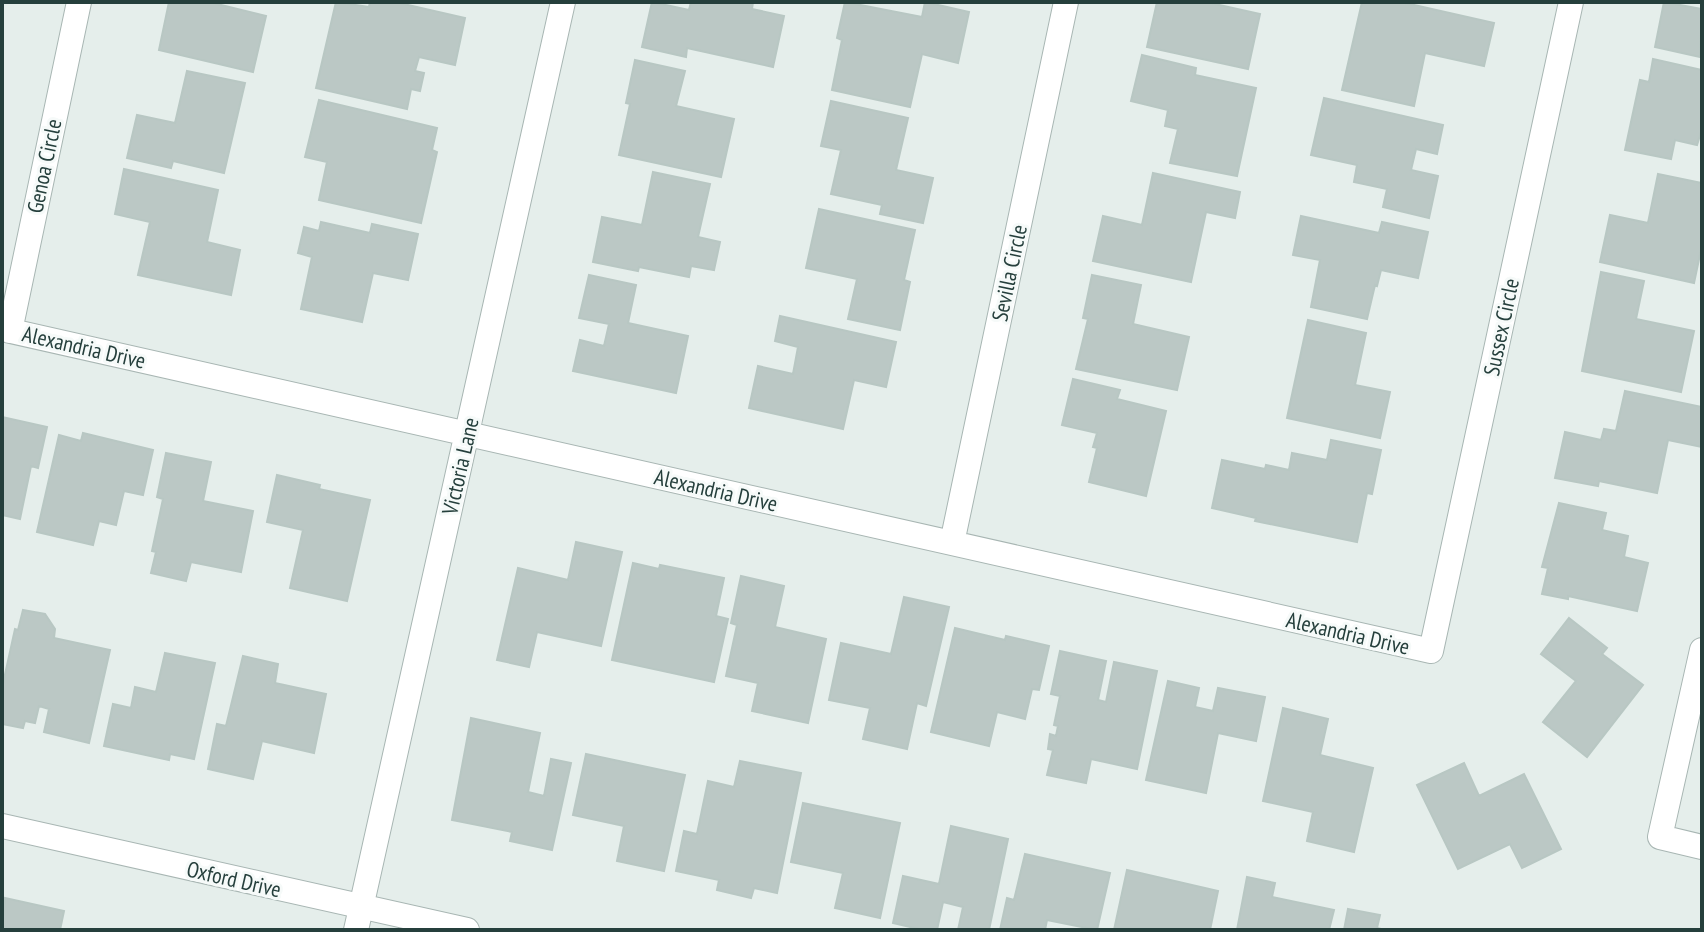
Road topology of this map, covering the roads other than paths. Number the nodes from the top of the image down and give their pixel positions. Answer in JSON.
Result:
{"nodes":[{"id":1,"x":79,"y":2,"type":"edge"},
{"id":2,"x":563,"y":2,"type":"edge"},
{"id":3,"x":1066,"y":2,"type":"edge"},
{"id":4,"x":1571,"y":2,"type":"edge"},
{"id":5,"x":6,"y":330,"type":"edge"},
{"id":6,"x":467,"y":434,"type":"junction"},
{"id":7,"x":952,"y":543,"type":"junction"},
{"id":8,"x":1702,"y":650,"type":"edge"},
{"id":9,"x":1431,"y":651,"type":"joint"},
{"id":10,"x":2,"y":826,"type":"edge"},
{"id":11,"x":1702,"y":847,"type":"edge"},
{"id":12,"x":358,"y":919,"type":"edge"},
{"id":13,"x":467,"y":930,"type":"edge"}],
"edges":[{"from":1,"to":5,"type":"street","name":"Genoa Circle"},
{"from":2,"to":6,"type":"street","name":"Victoria Lane"},
{"from":3,"to":7,"type":"street","name":"Sevilla Circle"},
{"from":4,"to":9,"type":"street","name":"Sussex Circle"},
{"from":5,"to":6,"type":"street","name":"Alexandria Drive"},
{"from":6,"to":7,"type":"street","name":"Alexandria Drive"},
{"from":6,"to":12,"type":"street","name":"Victoria Lane"},
{"from":7,"to":9,"type":"street","name":"Alexandria Drive"},
{"from":8,"to":11,"type":"street"},
{"from":10,"to":12,"type":"street","name":"Oxford Drive"},
{"from":12,"to":13,"type":"street","name":"Oxford Drive"}]}
